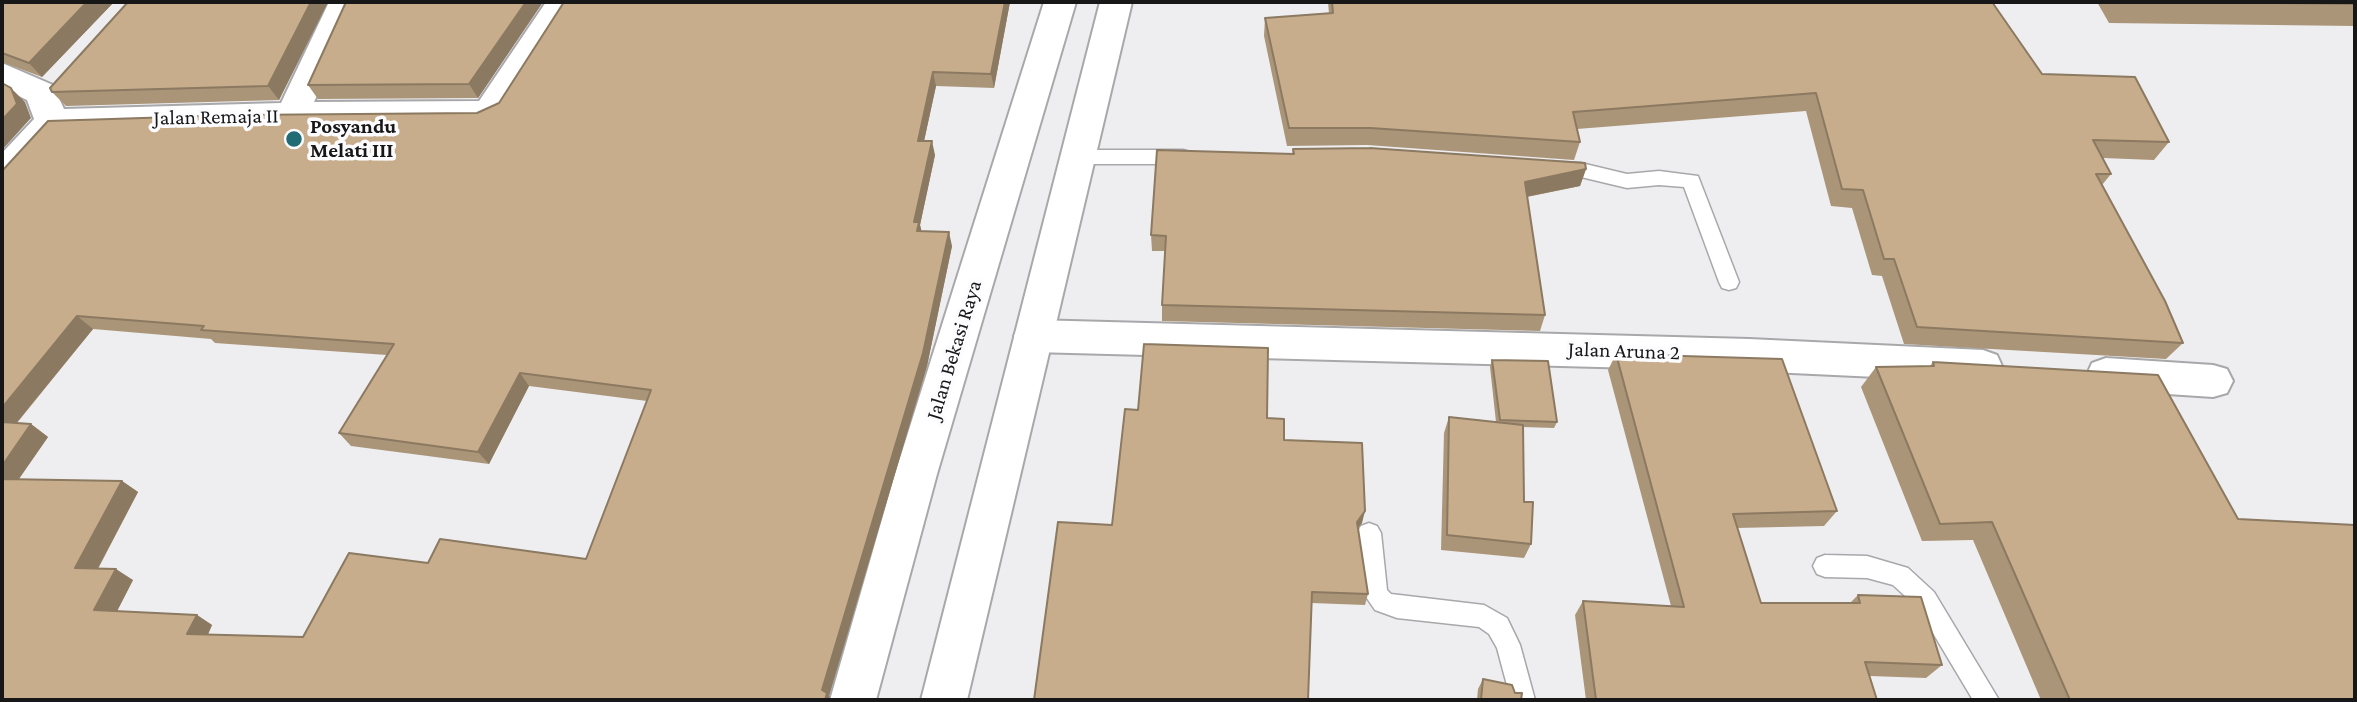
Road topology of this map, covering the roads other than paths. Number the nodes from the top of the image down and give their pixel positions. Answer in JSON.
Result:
{"nodes":[{"id":1,"x":562,"y":2,"type":"edge"},
{"id":2,"x":1060,"y":2,"type":"edge"},
{"id":3,"x":1115,"y":2,"type":"edge"},
{"id":4,"x":341,"y":7,"type":"edge"},
{"id":5,"x":2,"y":74,"type":"edge"},
{"id":6,"x":54,"y":99,"type":"junction"},
{"id":7,"x":292,"y":115,"type":"junction"},
{"id":8,"x":1079,"y":157,"type":"junction"},
{"id":9,"x":1206,"y":157,"type":"edge"},
{"id":10,"x":1541,"y":168,"type":"edge"},
{"id":11,"x":2,"y":175,"type":"edge"},
{"id":12,"x":1728,"y":282,"type":"dead end"},
{"id":13,"x":1033,"y":336,"type":"junction"},
{"id":14,"x":2017,"y":367,"type":"edge"},
{"id":15,"x":2069,"y":371,"type":"edge"},
{"id":16,"x":2213,"y":381,"type":"dead end"},
{"id":17,"x":1368,"y":533,"type":"dead end"},
{"id":18,"x":1825,"y":566,"type":"dead end"},
{"id":19,"x":853,"y":700,"type":"edge"},
{"id":20,"x":944,"y":700,"type":"edge"},
{"id":21,"x":1523,"y":700,"type":"edge"},
{"id":22,"x":1987,"y":700,"type":"edge"}],
"edges":[{"from":1,"to":7,"type":"street","name":"Jalan Remaja II"},
{"from":2,"to":19,"type":"street","name":"Jalan Bekasi Raya"},
{"from":3,"to":8,"type":"street"},
{"from":4,"to":7,"type":"street"},
{"from":5,"to":6,"type":"street"},
{"from":6,"to":7,"type":"street","name":"Jalan Remaja II"},
{"from":6,"to":11,"type":"street"},
{"from":8,"to":9,"type":"lane"},
{"from":8,"to":13,"type":"street"},
{"from":10,"to":12,"type":"lane"},
{"from":13,"to":14,"type":"street","name":"Jalan Aruna 2"},
{"from":13,"to":20,"type":"street"},
{"from":15,"to":16,"type":"street"},
{"from":17,"to":21,"type":"lane"},
{"from":18,"to":22,"type":"lane"}]}
